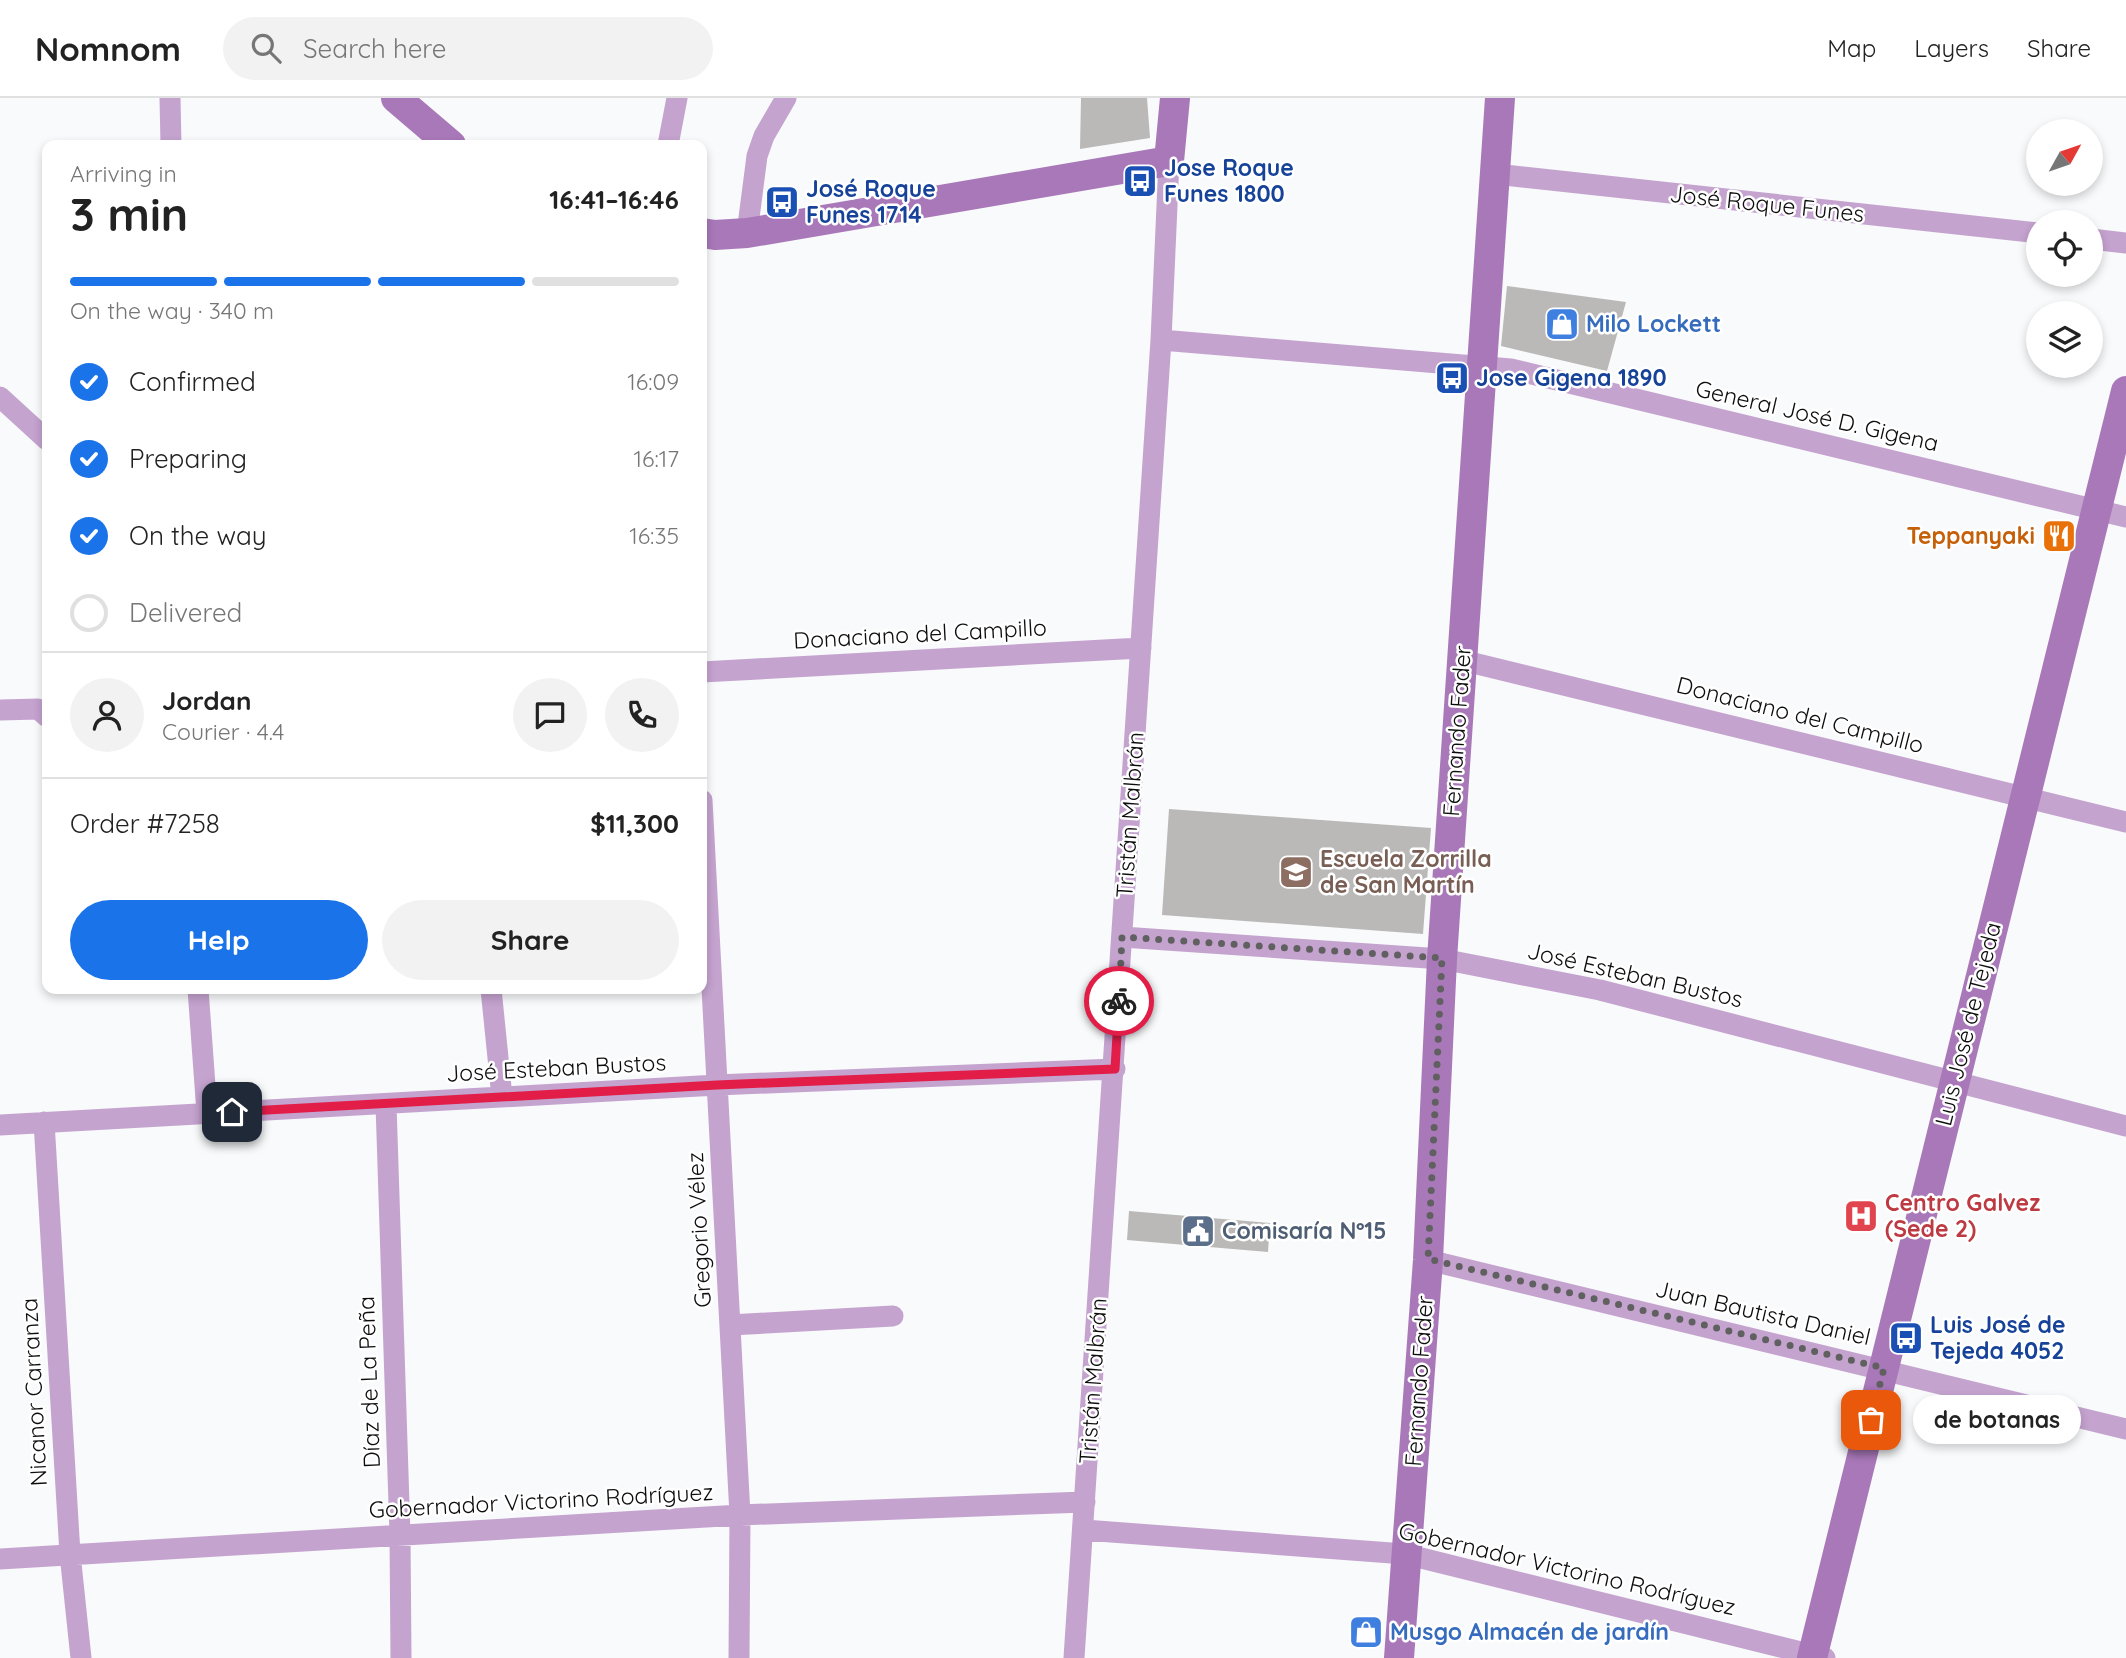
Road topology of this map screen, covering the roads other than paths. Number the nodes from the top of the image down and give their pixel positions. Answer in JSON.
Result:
{"nodes":[{"id":1,"x":170,"y":98,"type":"edge"},
{"id":2,"x":396,"y":98,"type":"edge"},
{"id":3,"x":677,"y":98,"type":"edge"},
{"id":4,"x":786,"y":98,"type":"edge"},
{"id":5,"x":1175,"y":98,"type":"edge"},
{"id":6,"x":1500,"y":98,"type":"edge"},
{"id":7,"x":171,"y":140,"type":"edge"},
{"id":8,"x":445,"y":140,"type":"edge"},
{"id":9,"x":669,"y":140,"type":"edge"},
{"id":10,"x":1169,"y":161,"type":"junction"},
{"id":11,"x":1495,"y":174,"type":"junction"},
{"id":12,"x":2026,"y":232,"type":"edge"},
{"id":13,"x":747,"y":233,"type":"junction"},
{"id":14,"x":707,"y":234,"type":"edge"},
{"id":15,"x":2103,"y":240,"type":"edge"},
{"id":16,"x":2126,"y":243,"type":"edge"},
{"id":17,"x":1161,"y":341,"type":"junction"},
{"id":18,"x":1483,"y":366,"type":"junction"},
{"id":19,"x":2126,"y":391,"type":"edge"},
{"id":20,"x":0,"y":397,"type":"edge"},
{"id":21,"x":42,"y":435,"type":"edge"},
{"id":22,"x":2098,"y":510,"type":"junction"},
{"id":23,"x":2126,"y":517,"type":"edge"},
{"id":24,"x":1141,"y":648,"type":"junction"},
{"id":25,"x":1461,"y":660,"type":"junction"},
{"id":26,"x":707,"y":672,"type":"edge"},
{"id":27,"x":42,"y":708,"type":"edge"},
{"id":28,"x":0,"y":710,"type":"edge"},
{"id":29,"x":2026,"y":796,"type":"junction"},
{"id":30,"x":2126,"y":822,"type":"edge"},
{"id":31,"x":707,"y":895,"type":"edge"},
{"id":32,"x":1122,"y":937,"type":"junction"},
{"id":33,"x":1442,"y":958,"type":"junction"},
{"id":34,"x":198,"y":994,"type":"edge"},
{"id":35,"x":492,"y":994,"type":"edge"},
{"id":36,"x":1115,"y":1069,"type":"junction"},
{"id":37,"x":1954,"y":1082,"type":"junction"},
{"id":38,"x":717,"y":1085,"type":"junction"},
{"id":39,"x":502,"y":1097,"type":"junction"},
{"id":40,"x":386,"y":1104,"type":"junction"},
{"id":41,"x":207,"y":1113,"type":"junction"},
{"id":42,"x":44,"y":1122,"type":"junction"},
{"id":43,"x":0,"y":1125,"type":"edge"},
{"id":44,"x":2126,"y":1126,"type":"edge"},
{"id":45,"x":1428,"y":1259,"type":"junction"},
{"id":46,"x":893,"y":1316,"type":"dead end"},
{"id":47,"x":730,"y":1325,"type":"junction"},
{"id":48,"x":1884,"y":1368,"type":"junction"},
{"id":49,"x":2126,"y":1429,"type":"edge"},
{"id":50,"x":1085,"y":1502,"type":"junction"},
{"id":51,"x":740,"y":1515,"type":"junction"},
{"id":52,"x":1084,"y":1530,"type":"junction"},
{"id":53,"x":400,"y":1535,"type":"junction"},
{"id":54,"x":70,"y":1554,"type":"junction"},
{"id":55,"x":1405,"y":1555,"type":"junction"},
{"id":56,"x":0,"y":1559,"type":"edge"},
{"id":57,"x":1817,"y":1657,"type":"edge"},
{"id":58,"x":81,"y":1658,"type":"edge"},
{"id":59,"x":401,"y":1658,"type":"edge"},
{"id":60,"x":739,"y":1658,"type":"edge"},
{"id":61,"x":1074,"y":1658,"type":"edge"},
{"id":62,"x":1399,"y":1658,"type":"edge"}],
"edges":[{"from":1,"to":7,"type":"street"},
{"from":2,"to":8,"type":"main road"},
{"from":3,"to":9,"type":"street"},
{"from":4,"to":13,"type":"street"},
{"from":5,"to":10,"type":"main road","name":"Tristán Malbrán"},
{"from":6,"to":11,"type":"main road","name":"Fernando Fader"},
{"from":10,"to":13,"type":"main road"},
{"from":10,"to":17,"type":"street","name":"Tristán Malbrán"},
{"from":11,"to":12,"type":"street","name":"José Roque Funes"},
{"from":11,"to":18,"type":"main road","name":"Fernando Fader"},
{"from":13,"to":14,"type":"main road"},
{"from":15,"to":16,"type":"street"},
{"from":17,"to":18,"type":"street","name":"General José D. Gigena"},
{"from":17,"to":24,"type":"street","name":"Tristán Malbrán"},
{"from":18,"to":22,"type":"street","name":"General José D. Gigena"},
{"from":18,"to":25,"type":"main road","name":"Fernando Fader"},
{"from":19,"to":22,"type":"main road","name":"Luis José de Tejeda"},
{"from":20,"to":21,"type":"street"},
{"from":22,"to":23,"type":"street","name":"General José D. Gigena"},
{"from":22,"to":29,"type":"main road","name":"Luis José de Tejeda"},
{"from":24,"to":26,"type":"street","name":"Donaciano del Campillo"},
{"from":24,"to":32,"type":"street","name":"Tristán Malbrán"},
{"from":25,"to":29,"type":"street","name":"Donaciano del Campillo"},
{"from":25,"to":33,"type":"main road","name":"Fernando Fader"},
{"from":27,"to":28,"type":"street"},
{"from":29,"to":30,"type":"street","name":"Donaciano del Campillo"},
{"from":29,"to":37,"type":"main road","name":"Luis José de Tejeda"},
{"from":31,"to":38,"type":"street","name":"Gregorio Vélez"},
{"from":32,"to":33,"type":"street","name":"José Esteban Bustos"},
{"from":32,"to":36,"type":"street","name":"Tristán Malbrán"},
{"from":33,"to":37,"type":"street","name":"José Esteban Bustos"},
{"from":33,"to":45,"type":"main road","name":"Fernando Fader"},
{"from":34,"to":41,"type":"street"},
{"from":35,"to":39,"type":"street"},
{"from":36,"to":38,"type":"street","name":"José Esteban Bustos"},
{"from":36,"to":50,"type":"street","name":"Tristán Malbrán"},
{"from":37,"to":44,"type":"street","name":"José Esteban Bustos"},
{"from":37,"to":48,"type":"main road","name":"Luis José de Tejeda"},
{"from":38,"to":39,"type":"street","name":"José Esteban Bustos"},
{"from":38,"to":47,"type":"street","name":"Gregorio Vélez"},
{"from":39,"to":40,"type":"street","name":"José Esteban Bustos"},
{"from":40,"to":41,"type":"street","name":"José Esteban Bustos"},
{"from":40,"to":53,"type":"street","name":"Díaz de La Peña"},
{"from":41,"to":42,"type":"street","name":"José Esteban Bustos"},
{"from":42,"to":43,"type":"street","name":"José Esteban Bustos"},
{"from":42,"to":54,"type":"street","name":"Nicanor Carranza"},
{"from":45,"to":48,"type":"street","name":"Juan Bautista Daniel"},
{"from":45,"to":55,"type":"main road","name":"Fernando Fader"},
{"from":46,"to":47,"type":"street"},
{"from":47,"to":51,"type":"street","name":"Gregorio Vélez"},
{"from":48,"to":49,"type":"street","name":"Juan Bautista Daniel"},
{"from":48,"to":57,"type":"main road","name":"Luis José de Tejeda"},
{"from":50,"to":51,"type":"street","name":"Gobernador Victorino Rodríguez"},
{"from":50,"to":52,"type":"street","name":"Tristán Malbrán"},
{"from":51,"to":53,"type":"street","name":"Gobernador Victorino Rodríguez"},
{"from":51,"to":60,"type":"street","name":"Gregorio Vélez"},
{"from":52,"to":55,"type":"street","name":"Gobernador Victorino Rodríguez"},
{"from":52,"to":61,"type":"street","name":"Tristán Malbrán"},
{"from":53,"to":54,"type":"street","name":"Gobernador Victorino Rodríguez"},
{"from":53,"to":59,"type":"street","name":"Díaz de La Peña"},
{"from":54,"to":56,"type":"street","name":"Gobernador Victorino Rodríguez"},
{"from":54,"to":58,"type":"street","name":"Nicanor Carranza"},
{"from":55,"to":57,"type":"street","name":"Gobernador Victorino Rodríguez"},
{"from":55,"to":62,"type":"main road","name":"Fernando Fader"}]}
